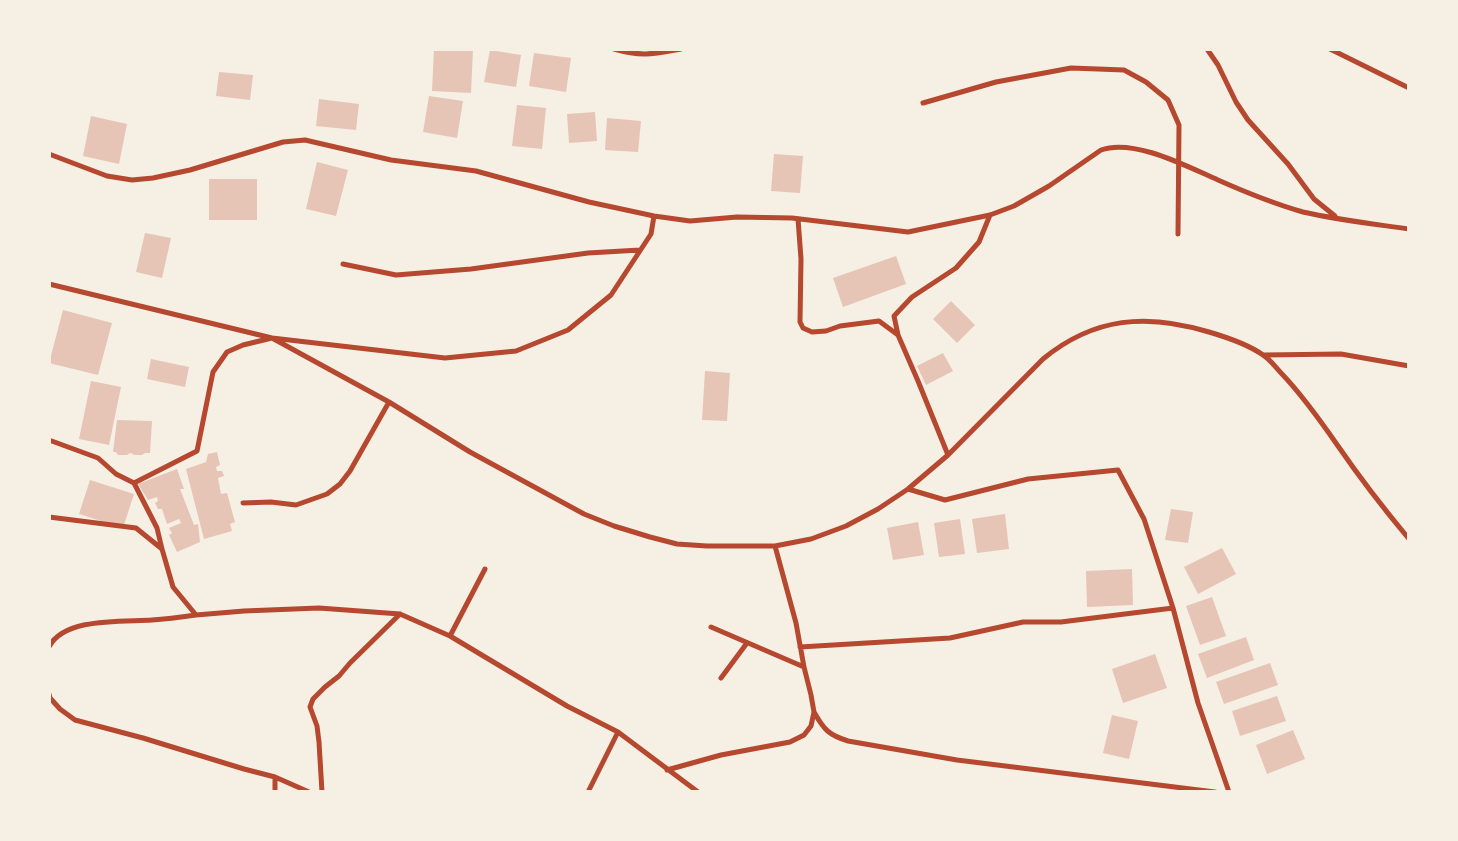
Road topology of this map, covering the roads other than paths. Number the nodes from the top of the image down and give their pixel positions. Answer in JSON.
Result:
{"nodes":[{"id":1,"x":614,"y":49,"type":"edge"},
{"id":2,"x":681,"y":49,"type":"edge"},
{"id":3,"x":1207,"y":49,"type":"edge"},
{"id":4,"x":1330,"y":49,"type":"edge"},
{"id":5,"x":1409,"y":88,"type":"edge"},
{"id":6,"x":923,"y":103,"type":"dead end"},
{"id":7,"x":49,"y":155,"type":"edge"},
{"id":8,"x":1180,"y":162,"type":"junction"},
{"id":9,"x":990,"y":215,"type":"junction"},
{"id":10,"x":654,"y":216,"type":"junction"},
{"id":11,"x":1337,"y":218,"type":"junction"},
{"id":12,"x":798,"y":219,"type":"junction"},
{"id":13,"x":1409,"y":229,"type":"edge"},
{"id":14,"x":1178,"y":233,"type":"dead end"},
{"id":15,"x":640,"y":250,"type":"junction"},
{"id":16,"x":342,"y":264,"type":"dead end"},
{"id":17,"x":49,"y":284,"type":"edge"},
{"id":18,"x":898,"y":335,"type":"junction"},
{"id":19,"x":272,"y":338,"type":"junction"},
{"id":20,"x":1264,"y":355,"type":"junction"},
{"id":21,"x":1409,"y":366,"type":"edge"},
{"id":22,"x":389,"y":402,"type":"junction"},
{"id":23,"x":49,"y":440,"type":"edge"},
{"id":24,"x":948,"y":455,"type":"junction"},
{"id":25,"x":134,"y":483,"type":"junction"},
{"id":26,"x":908,"y":489,"type":"junction"},
{"id":27,"x":243,"y":503,"type":"dead end"},
{"id":28,"x":49,"y":517,"type":"edge"},
{"id":29,"x":1409,"y":539,"type":"edge"},
{"id":30,"x":775,"y":546,"type":"junction"},
{"id":31,"x":162,"y":549,"type":"junction"},
{"id":32,"x":485,"y":569,"type":"dead end"},
{"id":33,"x":1173,"y":607,"type":"junction"},
{"id":34,"x":400,"y":614,"type":"junction"},
{"id":35,"x":196,"y":615,"type":"junction"},
{"id":36,"x":711,"y":627,"type":"dead end"},
{"id":37,"x":450,"y":636,"type":"junction"},
{"id":38,"x":747,"y":643,"type":"junction"},
{"id":39,"x":49,"y":647,"type":"edge"},
{"id":40,"x":800,"y":647,"type":"junction"},
{"id":41,"x":804,"y":667,"type":"junction"},
{"id":42,"x":721,"y":678,"type":"dead end"},
{"id":43,"x":49,"y":694,"type":"edge"},
{"id":44,"x":814,"y":712,"type":"junction"},
{"id":45,"x":618,"y":732,"type":"junction"},
{"id":46,"x":667,"y":770,"type":"junction"},
{"id":47,"x":275,"y":777,"type":"junction"},
{"id":48,"x":275,"y":792,"type":"edge"},
{"id":49,"x":309,"y":792,"type":"edge"},
{"id":50,"x":322,"y":792,"type":"edge"},
{"id":51,"x":588,"y":792,"type":"edge"},
{"id":52,"x":698,"y":792,"type":"edge"},
{"id":53,"x":1214,"y":792,"type":"edge"},
{"id":54,"x":1228,"y":792,"type":"edge"}],
"edges":[{"from":1,"to":2,"type":"street"},
{"from":3,"to":11,"type":"street"},
{"from":4,"to":5,"type":"street"},
{"from":6,"to":8,"type":"street"},
{"from":7,"to":10,"type":"street"},
{"from":8,"to":9,"type":"street"},
{"from":8,"to":11,"type":"street"},
{"from":8,"to":14,"type":"street"},
{"from":9,"to":12,"type":"street"},
{"from":9,"to":18,"type":"street"},
{"from":10,"to":12,"type":"street"},
{"from":10,"to":15,"type":"street"},
{"from":11,"to":13,"type":"street"},
{"from":12,"to":18,"type":"street"},
{"from":15,"to":16,"type":"street"},
{"from":15,"to":19,"type":"street"},
{"from":17,"to":19,"type":"street"},
{"from":18,"to":24,"type":"street"},
{"from":19,"to":22,"type":"street"},
{"from":19,"to":25,"type":"street"},
{"from":20,"to":21,"type":"street"},
{"from":20,"to":24,"type":"street"},
{"from":20,"to":29,"type":"street"},
{"from":22,"to":27,"type":"street"},
{"from":22,"to":30,"type":"street"},
{"from":23,"to":25,"type":"street"},
{"from":24,"to":26,"type":"street"},
{"from":25,"to":31,"type":"street"},
{"from":26,"to":30,"type":"street"},
{"from":26,"to":33,"type":"street"},
{"from":28,"to":31,"type":"street"},
{"from":30,"to":40,"type":"street"},
{"from":31,"to":35,"type":"street"},
{"from":32,"to":37,"type":"street"},
{"from":33,"to":40,"type":"street"},
{"from":33,"to":54,"type":"street"},
{"from":34,"to":35,"type":"street"},
{"from":34,"to":37,"type":"street"},
{"from":34,"to":50,"type":"street"},
{"from":35,"to":39,"type":"street"},
{"from":36,"to":38,"type":"street"},
{"from":37,"to":45,"type":"street"},
{"from":38,"to":41,"type":"street"},
{"from":38,"to":42,"type":"street"},
{"from":40,"to":41,"type":"street"},
{"from":41,"to":44,"type":"street"},
{"from":43,"to":47,"type":"street"},
{"from":44,"to":46,"type":"street"},
{"from":44,"to":53,"type":"street"},
{"from":45,"to":46,"type":"street"},
{"from":45,"to":51,"type":"street"},
{"from":46,"to":52,"type":"street"},
{"from":47,"to":48,"type":"street"},
{"from":47,"to":49,"type":"street"}]}
